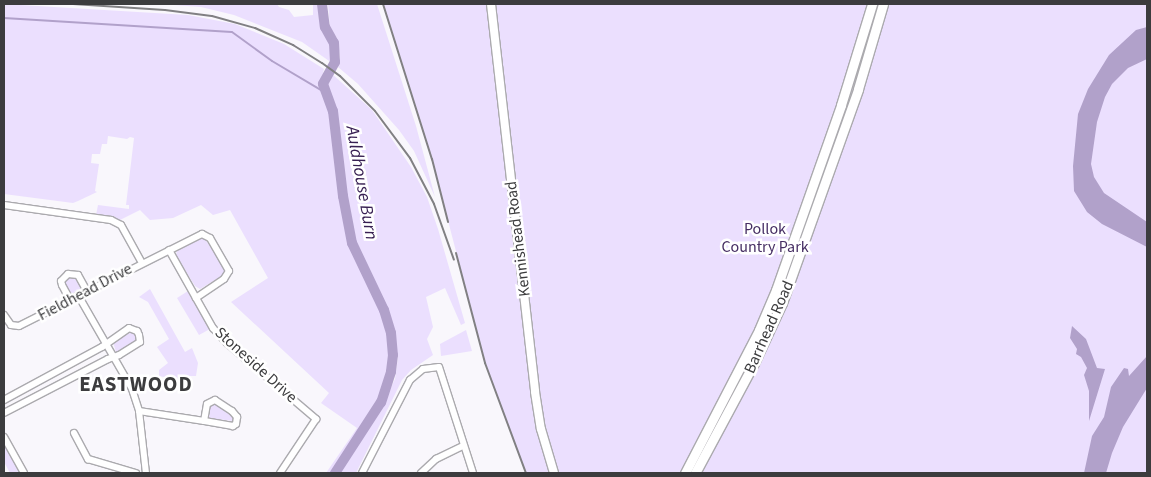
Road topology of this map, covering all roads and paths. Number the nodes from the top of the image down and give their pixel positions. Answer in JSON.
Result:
{"nodes":[{"id":1,"x":491,"y":4,"type":"edge"},
{"id":2,"x":872,"y":4,"type":"edge"},
{"id":3,"x":883,"y":4,"type":"edge"},
{"id":4,"x":4,"y":205,"type":"edge"},
{"id":5,"x":796,"y":234,"type":"junction"},
{"id":6,"x":806,"y":238,"type":"junction"},
{"id":7,"x":169,"y":250,"type":"junction"},
{"id":8,"x":142,"y":263,"type":"junction"},
{"id":9,"x":87,"y":291,"type":"junction"},
{"id":10,"x":78,"y":295,"type":"junction"},
{"id":11,"x":196,"y":298,"type":"junction"},
{"id":12,"x":70,"y":300,"type":"junction"},
{"id":13,"x":4,"y":315,"type":"edge"},
{"id":14,"x":106,"y":343,"type":"junction"},
{"id":15,"x":114,"y":357,"type":"junction"},
{"id":16,"x":4,"y":400,"type":"edge"},
{"id":17,"x":139,"y":411,"type":"junction"},
{"id":18,"x":4,"y":413,"type":"edge"},
{"id":19,"x":204,"y":421,"type":"junction"},
{"id":20,"x":74,"y":432,"type":"dead end"},
{"id":21,"x":4,"y":437,"type":"edge"},
{"id":22,"x":463,"y":446,"type":"junction"},
{"id":23,"x":24,"y":473,"type":"edge"},
{"id":24,"x":136,"y":473,"type":"edge"},
{"id":25,"x":146,"y":473,"type":"edge"},
{"id":26,"x":280,"y":473,"type":"edge"},
{"id":27,"x":362,"y":473,"type":"edge"},
{"id":28,"x":421,"y":473,"type":"edge"},
{"id":29,"x":472,"y":473,"type":"edge"},
{"id":30,"x":554,"y":473,"type":"edge"},
{"id":31,"x":685,"y":473,"type":"edge"},
{"id":32,"x":695,"y":473,"type":"edge"}],
"edges":[{"from":1,"to":30,"type":"street","name":"Kennishead Road"},
{"from":2,"to":5,"type":"main road","name":"Barrhead Road"},
{"from":3,"to":6,"type":"main road","name":"Barrhead Road"},
{"from":4,"to":8,"type":"street"},
{"from":5,"to":6,"type":"main road"},
{"from":5,"to":31,"type":"main road","name":"Barrhead Road"},
{"from":6,"to":32,"type":"main road","name":"Barrhead Road"},
{"from":7,"to":8,"type":"street","name":"Fieldhead Drive"},
{"from":7,"to":11,"type":"street","name":"Stoneside Drive"},
{"from":7,"to":11,"type":"street","name":"Fieldhead Drive"},
{"from":8,"to":9,"type":"street","name":"Fieldhead Drive"},
{"from":9,"to":10,"type":"street","name":"Fieldhead Drive"},
{"from":9,"to":12,"type":"street"},
{"from":10,"to":12,"type":"street","name":"Fieldhead Drive"},
{"from":10,"to":14,"type":"street"},
{"from":11,"to":26,"type":"street","name":"Stoneside Drive"},
{"from":12,"to":13,"type":"street","name":"Fieldhead Drive"},
{"from":14,"to":15,"type":"street"},
{"from":14,"to":15,"type":"street"},
{"from":14,"to":16,"type":"street"},
{"from":15,"to":17,"type":"street"},
{"from":15,"to":18,"type":"street"},
{"from":17,"to":19,"type":"street"},
{"from":17,"to":25,"type":"street"},
{"from":19,"to":19,"type":"street"},
{"from":20,"to":24,"type":"street"},
{"from":21,"to":23,"type":"street"},
{"from":22,"to":27,"type":"street"},
{"from":22,"to":28,"type":"street"},
{"from":22,"to":29,"type":"street"}]}
